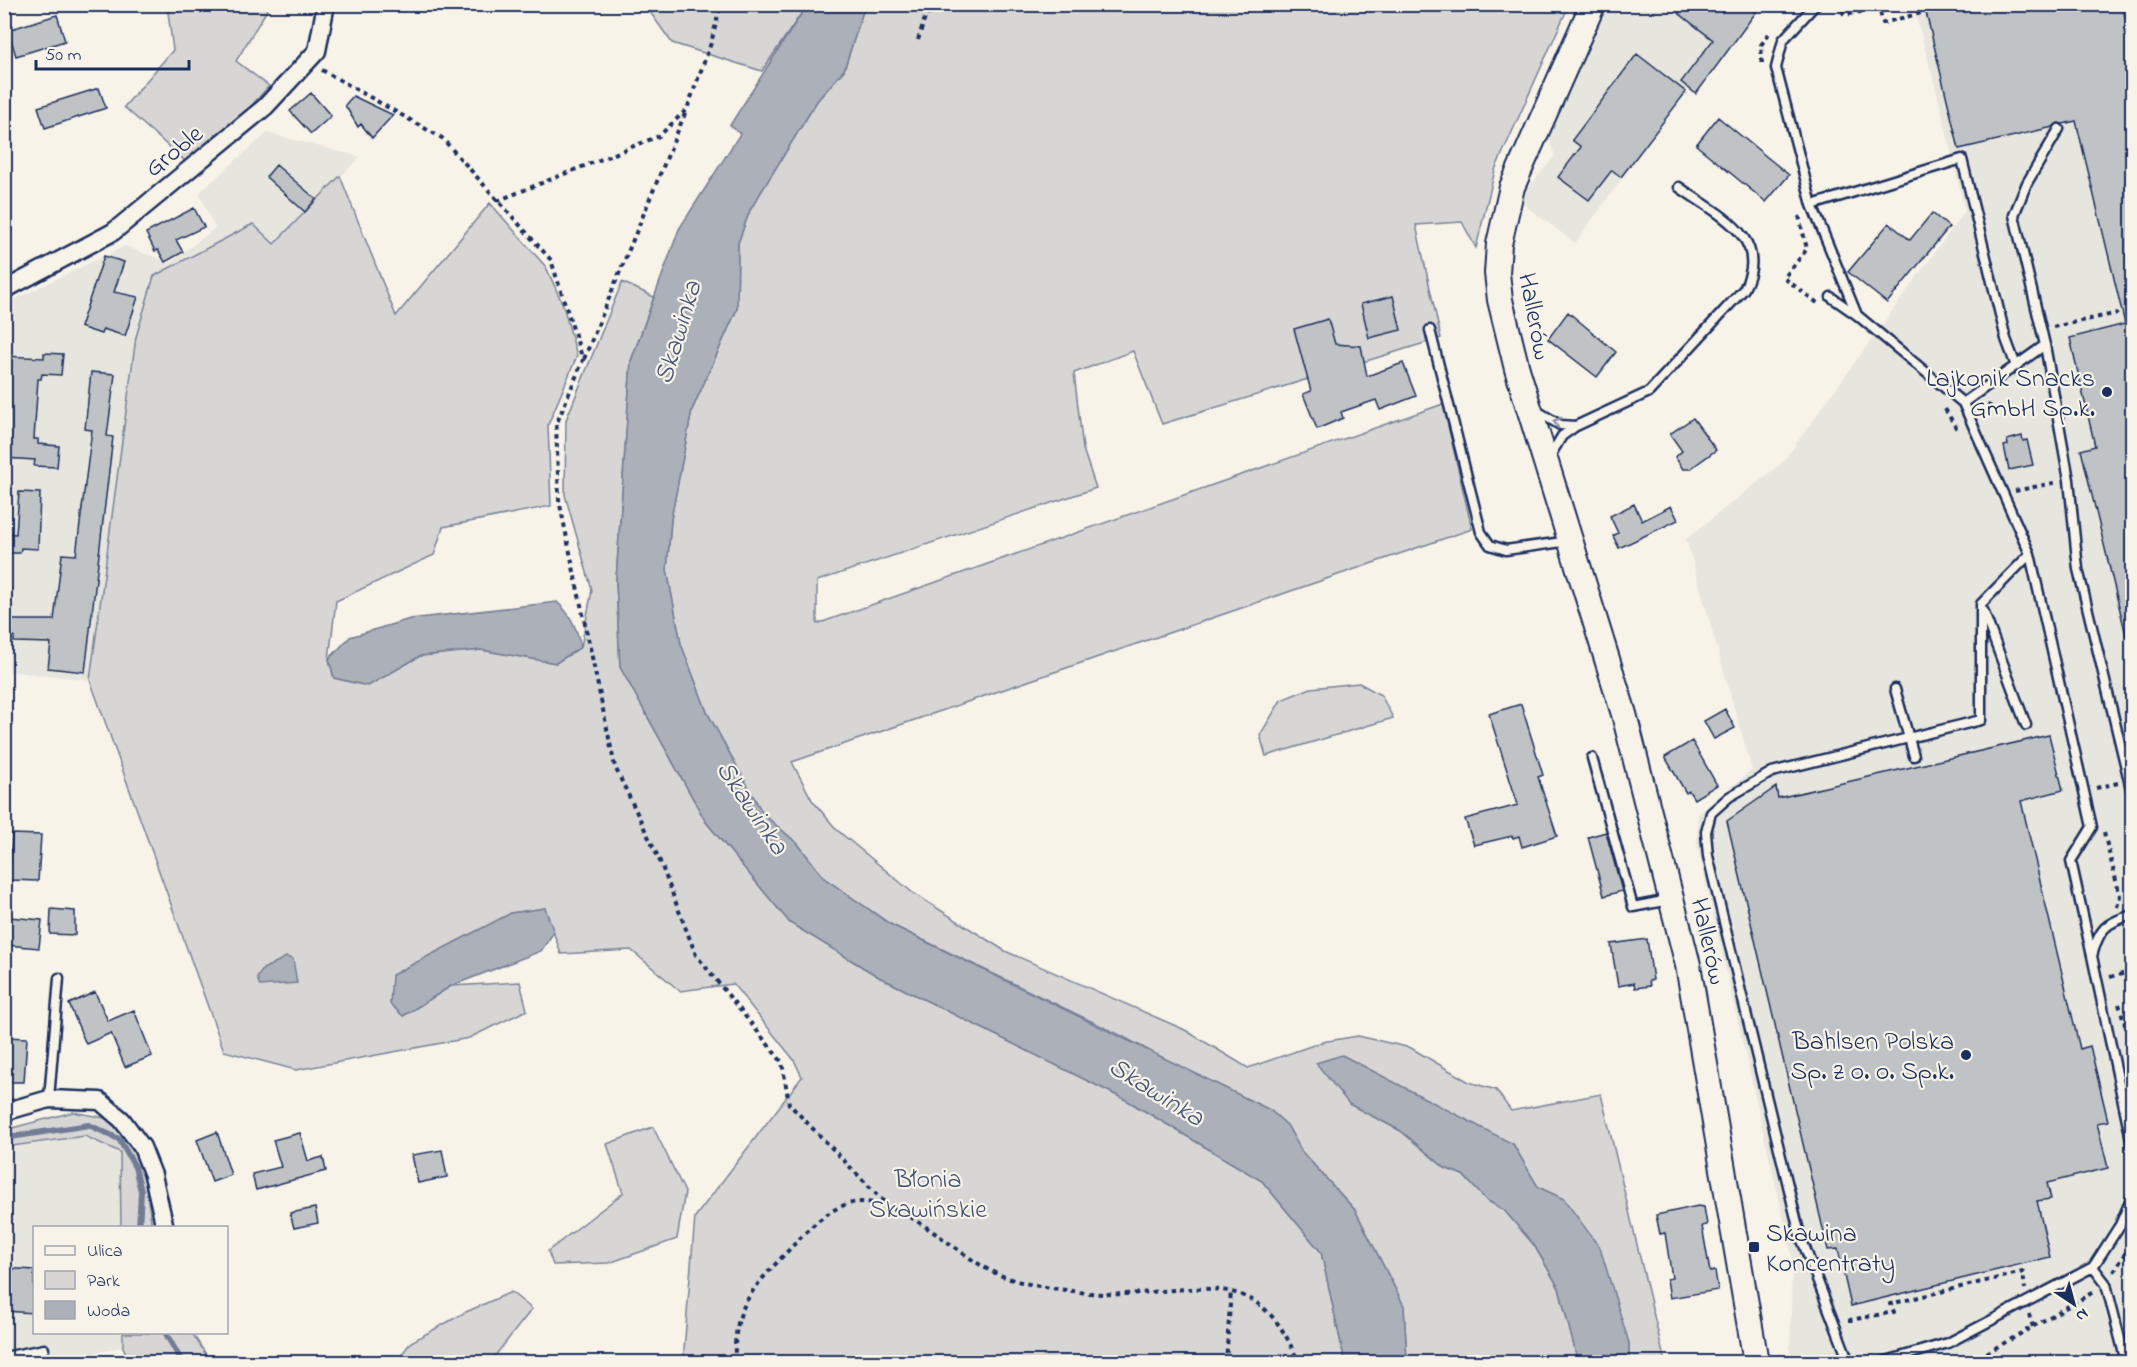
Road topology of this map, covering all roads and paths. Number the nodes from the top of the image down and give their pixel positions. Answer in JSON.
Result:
{"nodes":[{"id":1,"x":326,"y":4,"type":"edge"},
{"id":2,"x":721,"y":4,"type":"edge"},
{"id":3,"x":935,"y":4,"type":"edge"},
{"id":4,"x":1593,"y":4,"type":"edge"},
{"id":5,"x":1816,"y":4,"type":"edge"},
{"id":6,"x":1836,"y":4,"type":"edge"},
{"id":7,"x":1921,"y":13,"type":"dead end"},
{"id":8,"x":918,"y":39,"type":"dead end"},
{"id":9,"x":307,"y":61,"type":"junction"},
{"id":10,"x":687,"y":109,"type":"junction"},
{"id":11,"x":2059,"y":129,"type":"dead end"},
{"id":12,"x":1679,"y":187,"type":"dead end"},
{"id":13,"x":497,"y":201,"type":"junction"},
{"id":14,"x":1812,"y":205,"type":"junction"},
{"id":15,"x":4,"y":290,"type":"edge"},
{"id":16,"x":1831,"y":297,"type":"dead end"},
{"id":17,"x":1857,"y":315,"type":"junction"},
{"id":18,"x":1430,"y":330,"type":"dead end"},
{"id":19,"x":2044,"y":345,"type":"junction"},
{"id":20,"x":583,"y":360,"type":"junction"},
{"id":21,"x":2016,"y":366,"type":"junction"},
{"id":22,"x":1527,"y":402,"type":"junction"},
{"id":23,"x":1963,"y":403,"type":"junction"},
{"id":24,"x":1576,"y":426,"type":"junction"},
{"id":25,"x":1549,"y":474,"type":"junction"},
{"id":26,"x":2069,"y":480,"type":"junction"},
{"id":27,"x":2008,"y":482,"type":"dead end"},
{"id":28,"x":1570,"y":541,"type":"junction"},
{"id":29,"x":2030,"y":554,"type":"junction"},
{"id":30,"x":1981,"y":604,"type":"junction"},
{"id":31,"x":1895,"y":689,"type":"dead end"},
{"id":32,"x":2026,"y":724,"type":"dead end"},
{"id":33,"x":1909,"y":738,"type":"junction"},
{"id":34,"x":1914,"y":756,"type":"dead end"},
{"id":35,"x":1592,"y":758,"type":"dead end"},
{"id":36,"x":2133,"y":793,"type":"edge"},
{"id":37,"x":2103,"y":832,"type":"dead end"},
{"id":38,"x":1672,"y":899,"type":"junction"},
{"id":39,"x":2133,"y":915,"type":"edge"},
{"id":40,"x":2113,"y":920,"type":"junction"},
{"id":41,"x":2092,"y":956,"type":"junction"},
{"id":42,"x":2109,"y":967,"type":"dead end"},
{"id":43,"x":2130,"y":972,"type":"dead end"},
{"id":44,"x":59,"y":978,"type":"dead end"},
{"id":45,"x":2110,"y":978,"type":"junction"},
{"id":46,"x":2114,"y":988,"type":"dead end"},
{"id":47,"x":2117,"y":998,"type":"dead end"},
{"id":48,"x":2133,"y":1048,"type":"edge"},
{"id":49,"x":49,"y":1099,"type":"junction"},
{"id":50,"x":4,"y":1112,"type":"edge"},
{"id":51,"x":2133,"y":1144,"type":"edge"},
{"id":52,"x":2132,"y":1200,"type":"edge"},
{"id":53,"x":889,"y":1207,"type":"junction"},
{"id":54,"x":165,"y":1226,"type":"edge"},
{"id":55,"x":2133,"y":1242,"type":"edge"},
{"id":56,"x":2093,"y":1267,"type":"junction"},
{"id":57,"x":2106,"y":1284,"type":"junction"},
{"id":58,"x":1231,"y":1290,"type":"junction"},
{"id":59,"x":2026,"y":1302,"type":"junction"},
{"id":60,"x":2033,"y":1327,"type":"junction"},
{"id":61,"x":1853,"y":1330,"type":"dead end"},
{"id":62,"x":44,"y":1349,"type":"dead end"},
{"id":63,"x":4,"y":1357,"type":"edge"},
{"id":64,"x":735,"y":1362,"type":"edge"},
{"id":65,"x":1226,"y":1362,"type":"edge"},
{"id":66,"x":1298,"y":1362,"type":"edge"},
{"id":67,"x":1756,"y":1362,"type":"edge"},
{"id":68,"x":1849,"y":1362,"type":"edge"},
{"id":69,"x":1883,"y":1362,"type":"edge"},
{"id":70,"x":1971,"y":1362,"type":"edge"},
{"id":71,"x":2126,"y":1362,"type":"edge"}],
"edges":[{"from":1,"to":9,"type":"street","name":"Groble"},
{"from":2,"to":10,"type":"path"},
{"from":3,"to":8,"type":"path"},
{"from":4,"to":22,"type":"street","name":"Hallerów"},
{"from":5,"to":14,"type":"lane"},
{"from":6,"to":7,"type":"path"},
{"from":9,"to":13,"type":"path"},
{"from":9,"to":15,"type":"street","name":"Groble"},
{"from":10,"to":13,"type":"path"},
{"from":10,"to":20,"type":"path"},
{"from":11,"to":19,"type":"lane"},
{"from":12,"to":24,"type":"lane"},
{"from":13,"to":20,"type":"path"},
{"from":14,"to":17,"type":"lane"},
{"from":14,"to":21,"type":"lane"},
{"from":16,"to":17,"type":"lane"},
{"from":17,"to":23,"type":"lane"},
{"from":18,"to":28,"type":"lane"},
{"from":19,"to":21,"type":"lane"},
{"from":19,"to":26,"type":"lane"},
{"from":20,"to":53,"type":"path"},
{"from":21,"to":23,"type":"lane"},
{"from":24,"to":22,"type":"lane","one_way":true},
{"from":22,"to":25,"type":"street","name":"Hallerów"},
{"from":23,"to":29,"type":"lane"},
{"from":24,"to":25,"type":"lane"},
{"from":25,"to":28,"type":"street","name":"Hallerów"},
{"from":26,"to":27,"type":"path"},
{"from":26,"to":36,"type":"lane"},
{"from":28,"to":38,"type":"street","name":"Hallerów"},
{"from":29,"to":30,"type":"lane"},
{"from":29,"to":41,"type":"lane"},
{"from":30,"to":32,"type":"lane"},
{"from":30,"to":33,"type":"lane"},
{"from":31,"to":33,"type":"lane"},
{"from":33,"to":34,"type":"lane"},
{"from":33,"to":68,"type":"lane"},
{"from":35,"to":38,"type":"lane"},
{"from":37,"to":40,"type":"path"},
{"from":38,"to":67,"type":"street","name":"Hallerów"},
{"from":39,"to":40,"type":"lane"},
{"from":40,"to":41,"type":"lane"},
{"from":41,"to":51,"type":"lane"},
{"from":42,"to":45,"type":"path"},
{"from":43,"to":45,"type":"path"},
{"from":44,"to":49,"type":"lane"},
{"from":45,"to":46,"type":"path"},
{"from":47,"to":48,"type":"path"},
{"from":49,"to":50,"type":"street"},
{"from":49,"to":54,"type":"street"},
{"from":52,"to":56,"type":"lane"},
{"from":53,"to":58,"type":"path"},
{"from":53,"to":64,"type":"path"},
{"from":55,"to":57,"type":"path"},
{"from":56,"to":57,"type":"lane"},
{"from":56,"to":59,"type":"lane"},
{"from":57,"to":60,"type":"path"},
{"from":57,"to":71,"type":"lane"},
{"from":58,"to":65,"type":"path"},
{"from":58,"to":66,"type":"path"},
{"from":59,"to":60,"type":"path"},
{"from":59,"to":61,"type":"path"},
{"from":59,"to":69,"type":"lane"},
{"from":60,"to":70,"type":"path"},
{"from":62,"to":63,"type":"lane"}]}
